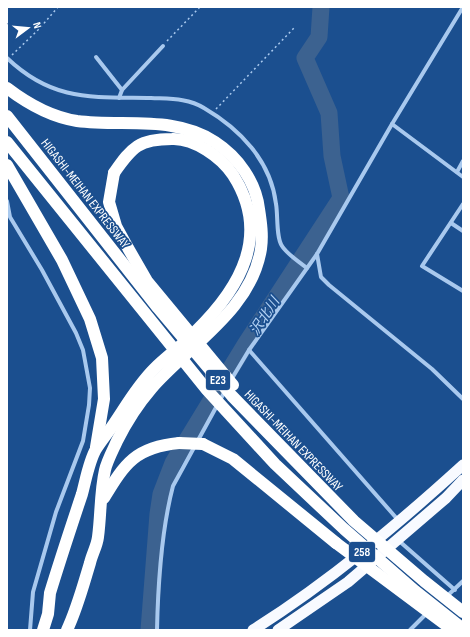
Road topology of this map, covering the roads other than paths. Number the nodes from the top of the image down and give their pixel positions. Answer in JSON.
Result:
{"nodes":[{"id":1,"x":462,"y":10,"type":"edge"},
{"id":2,"x":163,"y":46,"type":"road end"},
{"id":3,"x":96,"y":57,"type":"dead end"},
{"id":4,"x":7,"y":58,"type":"edge"},
{"id":5,"x":7,"y":88,"type":"edge"},
{"id":6,"x":122,"y":90,"type":"junction"},
{"id":7,"x":119,"y":98,"type":"junction"},
{"id":8,"x":7,"y":116,"type":"edge"},
{"id":9,"x":392,"y":124,"type":"junction"},
{"id":10,"x":7,"y":142,"type":"edge"},
{"id":11,"x":463,"y":161,"type":"edge"},
{"id":12,"x":7,"y":165,"type":"edge"},
{"id":13,"x":457,"y":172,"type":"junction"},
{"id":14,"x":463,"y":177,"type":"edge"},
{"id":15,"x":7,"y":201,"type":"edge"},
{"id":16,"x":463,"y":204,"type":"edge"},
{"id":17,"x":451,"y":223,"type":"junction"},
{"id":18,"x":463,"y":231,"type":"edge"},
{"id":19,"x":317,"y":254,"type":"junction"},
{"id":20,"x":305,"y":267,"type":"junction"},
{"id":21,"x":463,"y":291,"type":"edge"},
{"id":22,"x":249,"y":350,"type":"junction"},
{"id":23,"x":463,"y":399,"type":"edge"},
{"id":24,"x":266,"y":431,"type":"junction"},
{"id":25,"x":96,"y":450,"type":"junction"},
{"id":26,"x":463,"y":465,"type":"edge"},
{"id":27,"x":463,"y":480,"type":"edge"},
{"id":28,"x":102,"y":502,"type":"junction"},
{"id":29,"x":399,"y":521,"type":"junction"},
{"id":30,"x":397,"y":540,"type":"junction"},
{"id":31,"x":463,"y":581,"type":"edge"},
{"id":32,"x":455,"y":590,"type":"junction"},
{"id":33,"x":463,"y":612,"type":"edge"},
{"id":34,"x":463,"y":629,"type":"edge"},
{"id":35,"x":30,"y":630,"type":"edge"},
{"id":36,"x":43,"y":630,"type":"edge"},
{"id":37,"x":67,"y":630,"type":"edge"},
{"id":38,"x":157,"y":630,"type":"edge"},
{"id":39,"x":254,"y":630,"type":"edge"},
{"id":40,"x":278,"y":630,"type":"edge"},
{"id":41,"x":410,"y":630,"type":"edge"},
{"id":42,"x":452,"y":630,"type":"edge"}],
"edges":[{"from":1,"to":9,"type":"street"},
{"from":2,"to":6,"type":"street"},
{"from":3,"to":6,"type":"street"},
{"from":4,"to":7,"type":"street"},
{"from":5,"to":28,"type":"highway"},
{"from":6,"to":7,"type":"street"},
{"from":7,"to":20,"type":"street"},
{"from":8,"to":24,"type":"highway","name":"HIGASHI-MEIHAN EXPRESSWAY","number":"E23","bridge":true},
{"from":9,"to":13,"type":"street"},
{"from":9,"to":19,"type":"street"},
{"from":10,"to":34,"type":"highway","number":"E23","bridge":true},
{"from":11,"to":13,"type":"street"},
{"from":12,"to":25,"type":"highway"},
{"from":13,"to":14,"type":"street"},
{"from":15,"to":35,"type":"street"},
{"from":16,"to":17,"type":"street"},
{"from":17,"to":18,"type":"street"},
{"from":17,"to":21,"type":"street"},
{"from":19,"to":20,"type":"street"},
{"from":19,"to":23,"type":"street"},
{"from":20,"to":22,"type":"street"},
{"from":22,"to":29,"type":"street"},
{"from":22,"to":38,"type":"street"},
{"from":24,"to":25,"type":"highway","bridge":true},
{"from":24,"to":33,"type":"highway","name":"HIGASHI-MEIHAN EXPRESSWAY","number":"E23","bridge":true},
{"from":25,"to":36,"type":"highway"},
{"from":26,"to":29,"type":"highway","number":"258"},
{"from":27,"to":30,"type":"highway","number":"258"},
{"from":28,"to":37,"type":"highway"},
{"from":28,"to":42,"type":"highway","bridge":true},
{"from":29,"to":39,"type":"highway","number":"258"},
{"from":30,"to":32,"type":"street"},
{"from":30,"to":40,"type":"highway","number":"258"},
{"from":31,"to":32,"type":"street"},
{"from":32,"to":41,"type":"street"}]}
